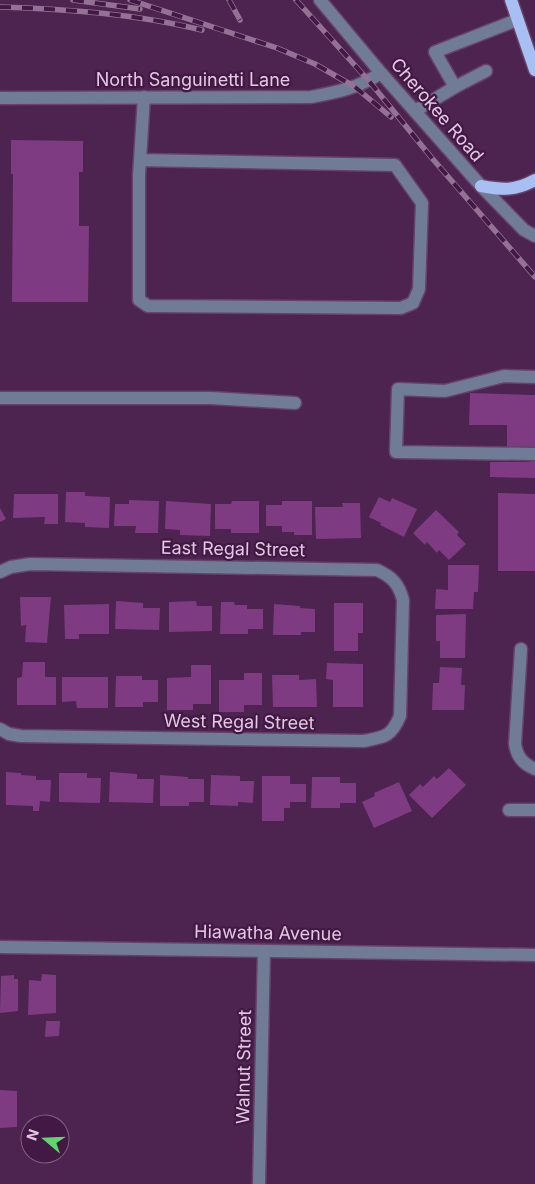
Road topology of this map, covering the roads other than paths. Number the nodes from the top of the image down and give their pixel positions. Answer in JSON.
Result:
{"nodes":[{"id":1,"x":320,"y":0,"type":"edge"},
{"id":2,"x":511,"y":0,"type":"edge"},
{"id":3,"x":518,"y":20,"type":"junction"},
{"id":4,"x":535,"y":70,"type":"edge"},
{"id":5,"x":486,"y":71,"type":"dead end"},
{"id":6,"x":381,"y":73,"type":"junction"},
{"id":7,"x":455,"y":87,"type":"junction"},
{"id":8,"x":144,"y":97,"type":"junction"},
{"id":9,"x":0,"y":98,"type":"edge"},
{"id":10,"x":415,"y":110,"type":"junction"},
{"id":11,"x":140,"y":160,"type":"junction"},
{"id":12,"x":535,"y":180,"type":"edge"},
{"id":13,"x":481,"y":186,"type":"junction"},
{"id":14,"x":535,"y":236,"type":"edge"},
{"id":15,"x":535,"y":377,"type":"edge"},
{"id":16,"x":0,"y":398,"type":"edge"},
{"id":17,"x":296,"y":403,"type":"dead end"},
{"id":18,"x":535,"y":454,"type":"edge"},
{"id":19,"x":0,"y":572,"type":"edge"},
{"id":20,"x":403,"y":648,"type":"joint"},
{"id":21,"x":521,"y":650,"type":"dead end"},
{"id":22,"x":0,"y":729,"type":"edge"},
{"id":23,"x":535,"y":769,"type":"edge"},
{"id":24,"x":508,"y":810,"type":"dead end"},
{"id":25,"x":535,"y":810,"type":"edge"},
{"id":26,"x":0,"y":947,"type":"edge"},
{"id":27,"x":264,"y":951,"type":"junction"},
{"id":28,"x":535,"y":955,"type":"edge"},
{"id":29,"x":259,"y":1184,"type":"edge"}],
"edges":[{"from":1,"to":6,"type":"street","name":"Cherokee Road"},
{"from":2,"to":3,"type":"main road"},
{"from":3,"to":4,"type":"main road"},
{"from":3,"to":7,"type":"street"},
{"from":5,"to":7,"type":"street"},
{"from":6,"to":8,"type":"street","name":"North Sanguinetti Lane"},
{"from":6,"to":10,"type":"street","name":"Cherokee Road"},
{"from":7,"to":10,"type":"street"},
{"from":8,"to":9,"type":"street","name":"North Sanguinetti Lane"},
{"from":8,"to":11,"type":"street"},
{"from":10,"to":13,"type":"street","name":"Cherokee Road"},
{"from":11,"to":11,"type":"street"},
{"from":12,"to":13,"type":"main road"},
{"from":13,"to":14,"type":"street","name":"Cherokee Road"},
{"from":15,"to":18,"type":"street"},
{"from":16,"to":17,"type":"street"},
{"from":19,"to":20,"type":"street","name":"East Regal Street"},
{"from":20,"to":22,"type":"street","name":"West Regal Street"},
{"from":21,"to":23,"type":"street"},
{"from":24,"to":25,"type":"street"},
{"from":26,"to":27,"type":"street","name":"Hiawatha Avenue"},
{"from":27,"to":28,"type":"street","name":"Hiawatha Avenue"},
{"from":27,"to":29,"type":"street","name":"Walnut Street"}]}
